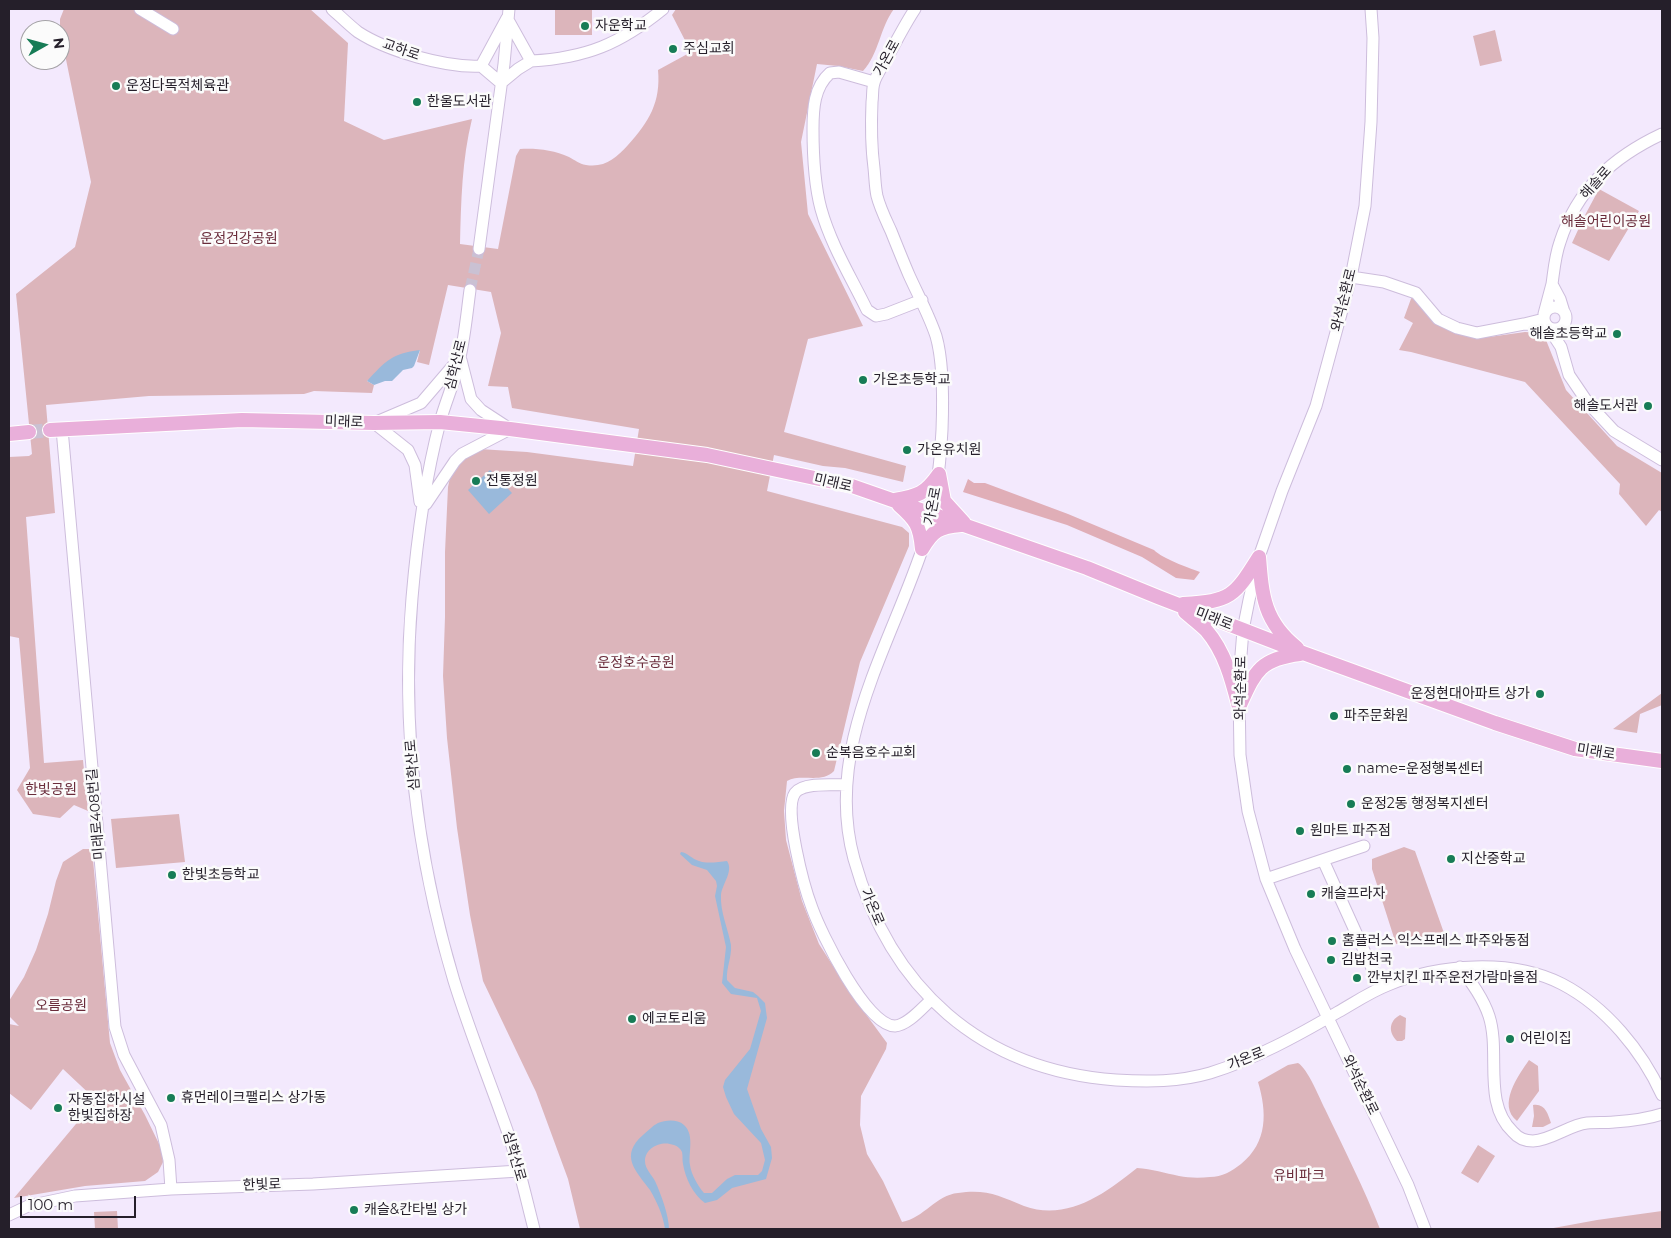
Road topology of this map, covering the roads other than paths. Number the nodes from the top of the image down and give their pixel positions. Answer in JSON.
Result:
{"nodes":[{"id":1,"x":140,"y":9,"type":"edge"},
{"id":2,"x":332,"y":9,"type":"edge"},
{"id":3,"x":663,"y":9,"type":"edge"},
{"id":4,"x":915,"y":9,"type":"edge"},
{"id":5,"x":1370,"y":9,"type":"edge"},
{"id":6,"x":508,"y":14,"type":"edge"},
{"id":7,"x":173,"y":29,"type":"dead end"},
{"id":8,"x":530,"y":61,"type":"junction"},
{"id":9,"x":481,"y":66,"type":"junction"},
{"id":10,"x":874,"y":82,"type":"junction"},
{"id":11,"x":501,"y":83,"type":"junction"},
{"id":12,"x":1662,"y":134,"type":"edge"},
{"id":13,"x":479,"y":248,"type":"tunnel mouth"},
{"id":14,"x":1351,"y":277,"type":"junction"},
{"id":15,"x":1552,"y":284,"type":"junction"},
{"id":16,"x":470,"y":290,"type":"tunnel mouth"},
{"id":17,"x":922,"y":300,"type":"junction"},
{"id":18,"x":1564,"y":317,"type":"junction"},
{"id":19,"x":1546,"y":323,"type":"junction"},
{"id":20,"x":1561,"y":347,"type":"junction"},
{"id":21,"x":460,"y":358,"type":"junction"},
{"id":22,"x":440,"y":422,"type":"junction"},
{"id":23,"x":374,"y":423,"type":"junction"},
{"id":24,"x":56,"y":429,"type":"joint"},
{"id":25,"x":510,"y":429,"type":"junction"},
{"id":26,"x":29,"y":432,"type":"tunnel mouth"},
{"id":27,"x":9,"y":434,"type":"edge"},
{"id":28,"x":1662,"y":460,"type":"edge"},
{"id":29,"x":939,"y":474,"type":"junction"},
{"id":30,"x":894,"y":500,"type":"junction"},
{"id":31,"x":422,"y":510,"type":"junction"},
{"id":32,"x":933,"y":514,"type":"junction"},
{"id":33,"x":966,"y":525,"type":"junction"},
{"id":34,"x":922,"y":549,"type":"junction"},
{"id":35,"x":1258,"y":557,"type":"junction"},
{"id":36,"x":1176,"y":604,"type":"junction"},
{"id":37,"x":1243,"y":630,"type":"junction"},
{"id":38,"x":1303,"y":653,"type":"junction"},
{"id":39,"x":1240,"y":706,"type":"junction"},
{"id":40,"x":1662,"y":761,"type":"edge"},
{"id":41,"x":846,"y":785,"type":"junction"},
{"id":42,"x":1364,"y":846,"type":"dead end"},
{"id":43,"x":1323,"y":860,"type":"junction"},
{"id":44,"x":1266,"y":879,"type":"junction"},
{"id":45,"x":1460,"y":967,"type":"junction"},
{"id":46,"x":1381,"y":988,"type":"junction"},
{"id":47,"x":932,"y":1000,"type":"junction"},
{"id":48,"x":1328,"y":1018,"type":"junction"},
{"id":49,"x":1662,"y":1095,"type":"edge"},
{"id":50,"x":1662,"y":1114,"type":"edge"},
{"id":51,"x":518,"y":1171,"type":"junction"},
{"id":52,"x":171,"y":1189,"type":"junction"},
{"id":53,"x":9,"y":1215,"type":"edge"},
{"id":54,"x":534,"y":1229,"type":"edge"},
{"id":55,"x":1425,"y":1229,"type":"edge"}],
"edges":[{"from":1,"to":7,"type":"street"},
{"from":2,"to":9,"type":"street","name":"교하로"},
{"from":3,"to":8,"type":"street"},
{"from":4,"to":10,"type":"street","name":"가온로"},
{"from":5,"to":14,"type":"street","name":"와석순환로"},
{"from":6,"to":8,"type":"street"},
{"from":6,"to":9,"type":"street"},
{"from":6,"to":11,"type":"street"},
{"from":8,"to":11,"type":"street"},
{"from":9,"to":11,"type":"street"},
{"from":10,"to":17,"type":"street","name":"가온로"},
{"from":10,"to":17,"type":"street"},
{"from":11,"to":13,"type":"street"},
{"from":12,"to":15,"type":"street","name":"해솔로"},
{"from":14,"to":19,"type":"street"},
{"from":14,"to":35,"type":"street","name":"와석순환로"},
{"from":15,"to":18,"type":"street"},
{"from":15,"to":19,"type":"street","name":"해솔로"},
{"from":16,"to":21,"type":"street","name":"심학산로"},
{"from":17,"to":29,"type":"street","name":"가온로"},
{"from":18,"to":19,"type":"street"},
{"from":18,"to":19,"type":"street"},
{"from":18,"to":20,"type":"street"},
{"from":19,"to":20,"type":"street"},
{"from":20,"to":28,"type":"street"},
{"from":21,"to":22,"type":"street","name":"심학산로"},
{"from":21,"to":23,"type":"street"},
{"from":21,"to":25,"type":"street"},
{"from":22,"to":23,"type":"main road","name":"미래로"},
{"from":22,"to":25,"type":"main road","name":"미래로"},
{"from":22,"to":31,"type":"street","name":"심학산로"},
{"from":23,"to":24,"type":"main road","name":"미래로"},
{"from":23,"to":31,"type":"street"},
{"from":24,"to":52,"type":"street","name":"미래로408번길"},
{"from":25,"to":30,"type":"main road","name":"미래로"},
{"from":25,"to":31,"type":"street"},
{"from":26,"to":27,"type":"main road"},
{"from":29,"to":30,"type":"main road"},
{"from":29,"to":32,"type":"street","name":"가온로"},
{"from":29,"to":33,"type":"main road"},
{"from":30,"to":32,"type":"main road","name":"미래로"},
{"from":30,"to":34,"type":"main road"},
{"from":31,"to":51,"type":"street","name":"심학산로"},
{"from":32,"to":33,"type":"main road","name":"미래로"},
{"from":32,"to":34,"type":"street","name":"가온로"},
{"from":33,"to":34,"type":"main road"},
{"from":33,"to":36,"type":"main road","name":"미래로"},
{"from":34,"to":41,"type":"street","name":"가온로"},
{"from":35,"to":36,"type":"main road"},
{"from":35,"to":37,"type":"street","name":"와석순환로"},
{"from":35,"to":38,"type":"main road"},
{"from":36,"to":37,"type":"main road","name":"미래로"},
{"from":36,"to":39,"type":"main road"},
{"from":37,"to":38,"type":"main road","name":"미래로"},
{"from":37,"to":39,"type":"street","name":"와석순환로"},
{"from":38,"to":39,"type":"main road"},
{"from":38,"to":40,"type":"main road","name":"미래로"},
{"from":39,"to":44,"type":"street","name":"와석순환로"},
{"from":41,"to":47,"type":"street","name":"가온로"},
{"from":41,"to":47,"type":"street"},
{"from":42,"to":43,"type":"street"},
{"from":43,"to":44,"type":"street"},
{"from":43,"to":46,"type":"street"},
{"from":44,"to":48,"type":"street","name":"와석순환로"},
{"from":45,"to":46,"type":"street","name":"가온로"},
{"from":45,"to":49,"type":"street","name":"가온로"},
{"from":45,"to":50,"type":"street"},
{"from":46,"to":48,"type":"street","name":"가온로"},
{"from":47,"to":48,"type":"street","name":"가온로"},
{"from":48,"to":55,"type":"street","name":"와석순환로"},
{"from":51,"to":52,"type":"street","name":"한빛로"},
{"from":51,"to":54,"type":"street","name":"심학산로"},
{"from":52,"to":53,"type":"street","name":"한빛로"}]}
